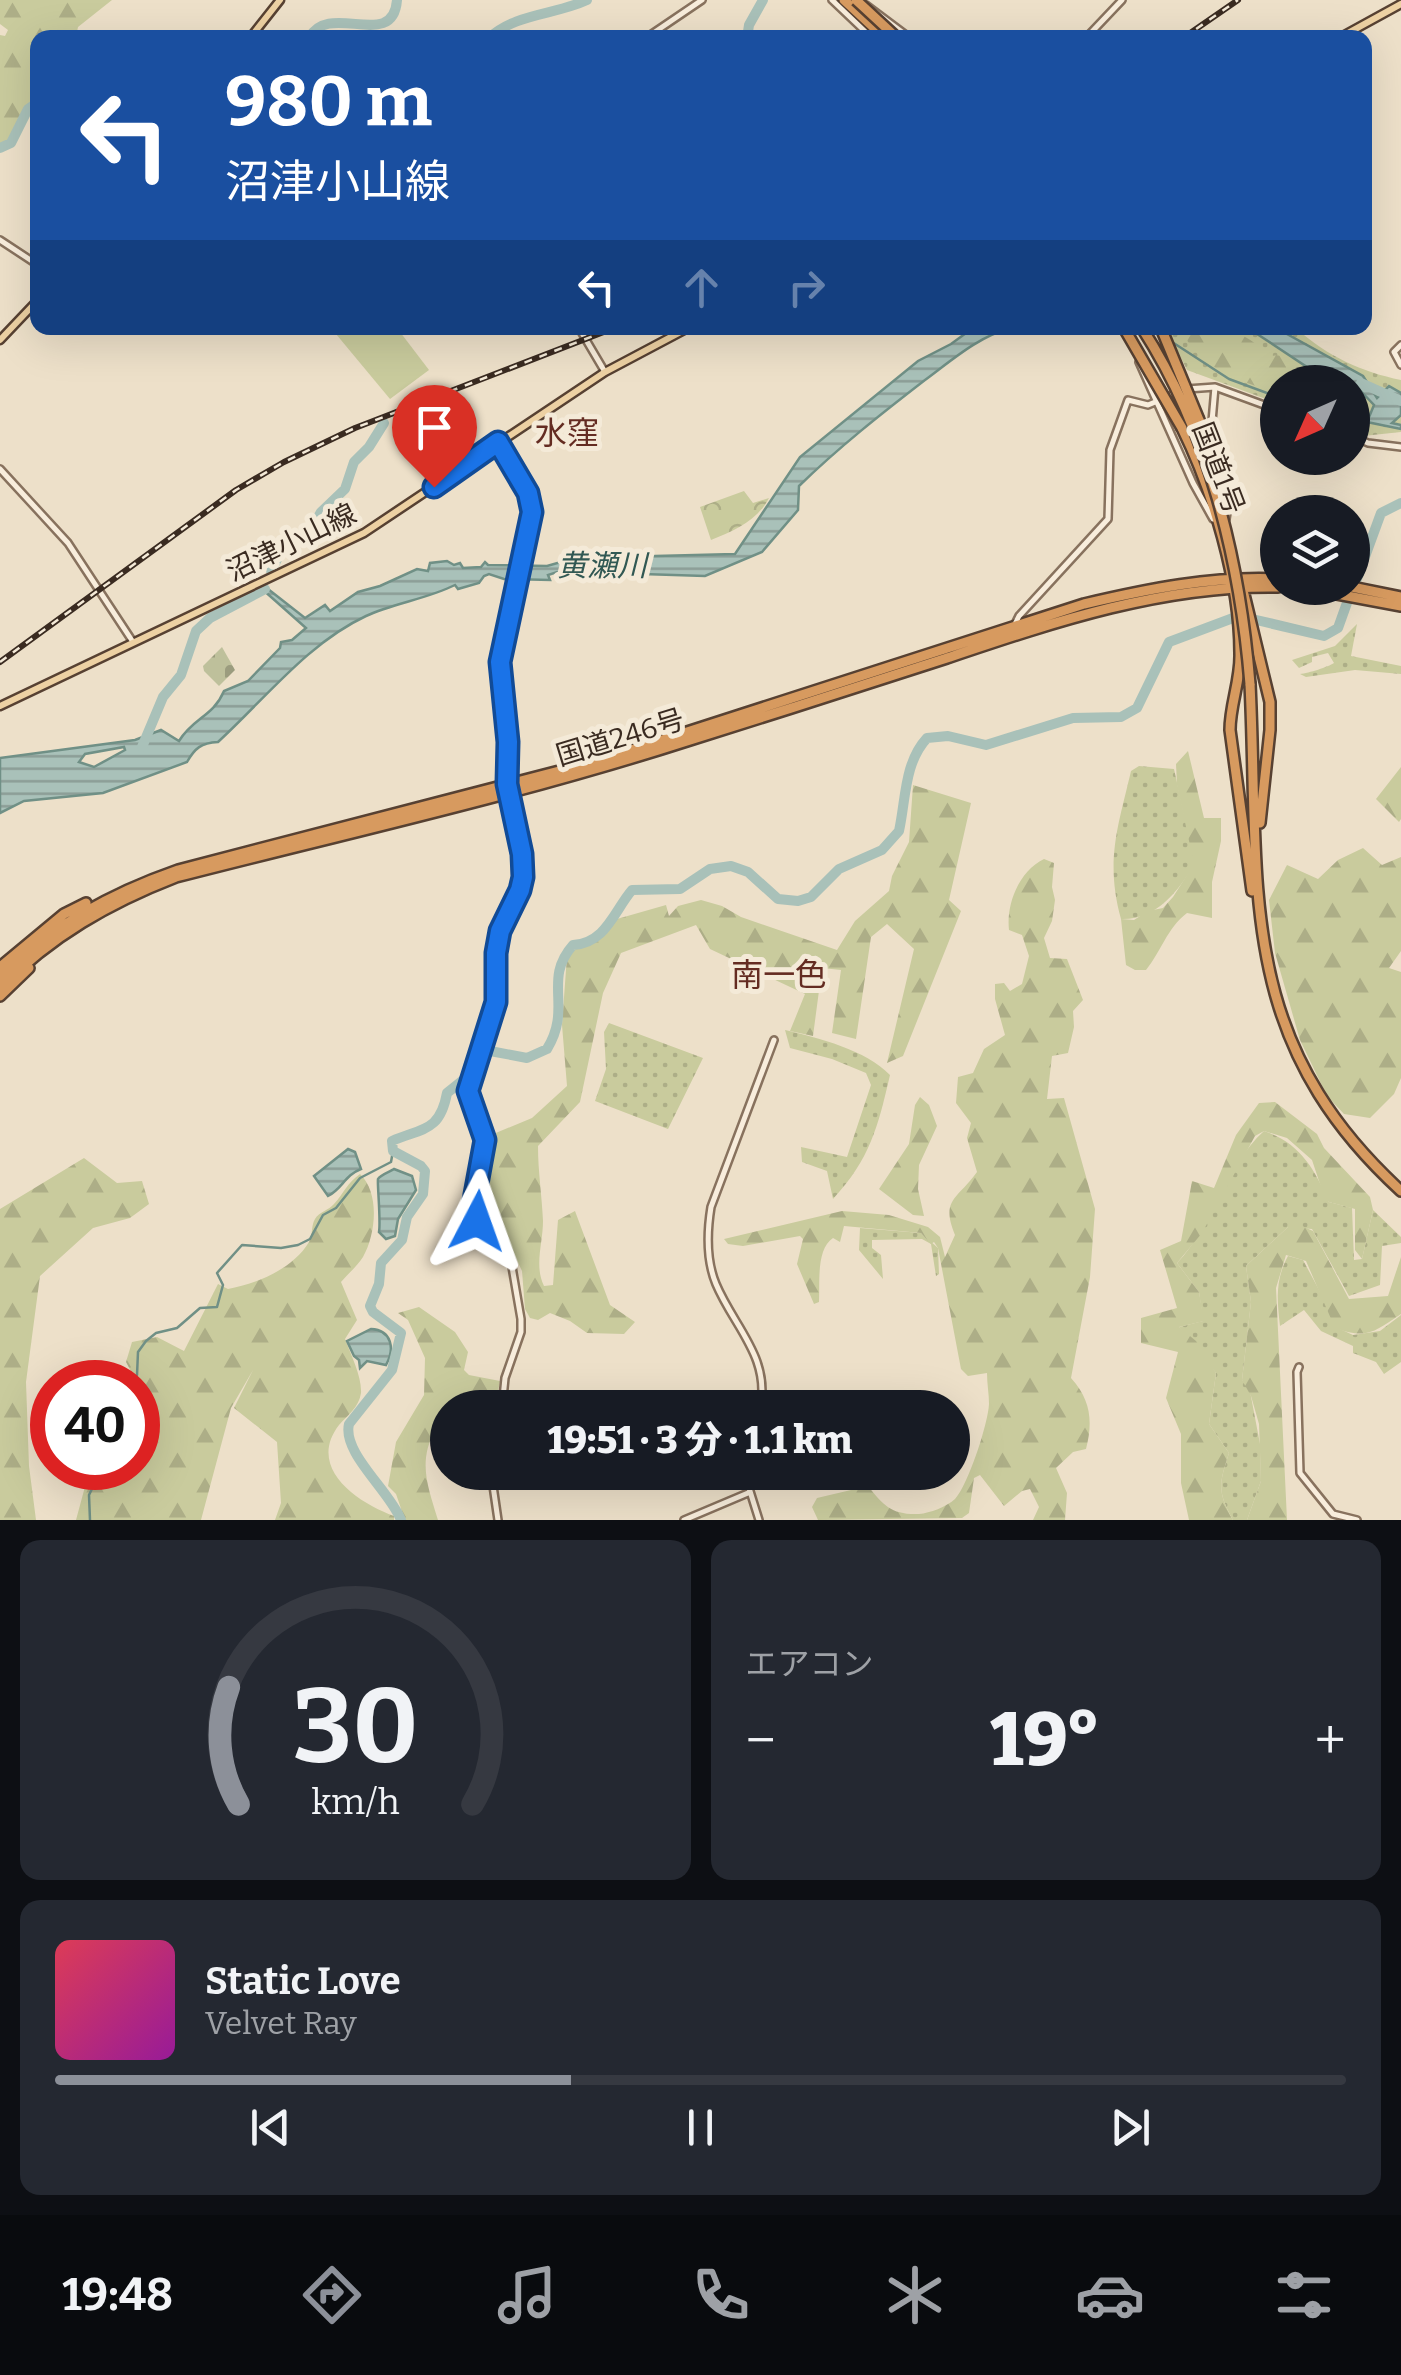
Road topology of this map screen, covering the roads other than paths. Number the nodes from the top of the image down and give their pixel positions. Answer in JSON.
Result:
{"nodes":[{"id":1,"x":280,"y":0,"type":"edge"},
{"id":2,"x":702,"y":0,"type":"edge"},
{"id":3,"x":832,"y":0,"type":"edge"},
{"id":4,"x":844,"y":0,"type":"edge"},
{"id":5,"x":854,"y":0,"type":"edge"},
{"id":6,"x":1122,"y":0,"type":"edge"},
{"id":7,"x":1401,"y":4,"type":"edge"},
{"id":8,"x":256,"y":30,"type":"edge"},
{"id":9,"x":658,"y":30,"type":"edge"},
{"id":10,"x":864,"y":30,"type":"edge"},
{"id":11,"x":876,"y":30,"type":"edge"},
{"id":12,"x":890,"y":30,"type":"edge"},
{"id":13,"x":899,"y":30,"type":"edge"},
{"id":14,"x":1094,"y":30,"type":"edge"},
{"id":15,"x":1354,"y":30,"type":"edge"},
{"id":16,"x":0,"y":240,"type":"edge"},
{"id":17,"x":30,"y":260,"type":"edge"},
{"id":18,"x":30,"y":308,"type":"edge"},
{"id":19,"x":582,"y":335,"type":"edge"},
{"id":20,"x":675,"y":335,"type":"edge"},
{"id":21,"x":1127,"y":335,"type":"edge"},
{"id":22,"x":1128,"y":335,"type":"edge"},
{"id":23,"x":1151,"y":335,"type":"edge"},
{"id":24,"x":1164,"y":335,"type":"edge"},
{"id":25,"x":0,"y":340,"type":"edge"},
{"id":26,"x":1401,"y":345,"type":"edge"},
{"id":27,"x":1401,"y":364,"type":"edge"},
{"id":28,"x":605,"y":372,"type":"junction"},
{"id":29,"x":1215,"y":387,"type":"junction"},
{"id":30,"x":1158,"y":402,"type":"junction"},
{"id":31,"x":1260,"y":403,"type":"edge"},
{"id":32,"x":498,"y":442,"type":"junction"},
{"id":33,"x":1370,"y":442,"type":"edge"},
{"id":34,"x":1401,"y":446,"type":"edge"},
{"id":35,"x":0,"y":469,"type":"edge"},
{"id":36,"x":1226,"y":520,"type":"junction"},
{"id":37,"x":1219,"y":531,"type":"junction"},
{"id":38,"x":1260,"y":580,"type":"edge"},
{"id":39,"x":1236,"y":582,"type":"junction"},
{"id":40,"x":1260,"y":585,"type":"edge"},
{"id":41,"x":1370,"y":592,"type":"edge"},
{"id":42,"x":1370,"y":594,"type":"edge"},
{"id":43,"x":1401,"y":597,"type":"edge"},
{"id":44,"x":1401,"y":606,"type":"edge"},
{"id":45,"x":1013,"y":632,"type":"junction"},
{"id":46,"x":134,"y":642,"type":"junction"},
{"id":47,"x":1252,"y":684,"type":"junction"},
{"id":48,"x":0,"y":706,"type":"edge"},
{"id":49,"x":508,"y":789,"type":"junction"},
{"id":50,"x":1260,"y":832,"type":"junction"},
{"id":51,"x":130,"y":886,"type":"junction"},
{"id":52,"x":101,"y":910,"type":"junction"},
{"id":53,"x":1264,"y":952,"type":"junction"},
{"id":54,"x":0,"y":967,"type":"edge"},
{"id":55,"x":0,"y":977,"type":"edge"},
{"id":56,"x":0,"y":988,"type":"edge"},
{"id":57,"x":0,"y":996,"type":"edge"},
{"id":58,"x":774,"y":1040,"type":"dead end"},
{"id":59,"x":1401,"y":1189,"type":"edge"},
{"id":60,"x":1300,"y":1367,"type":"dead end"},
{"id":61,"x":504,"y":1390,"type":"edge"},
{"id":62,"x":760,"y":1390,"type":"edge"},
{"id":63,"x":494,"y":1490,"type":"edge"},
{"id":64,"x":747,"y":1490,"type":"edge"},
{"id":65,"x":748,"y":1493,"type":"junction"},
{"id":66,"x":498,"y":1520,"type":"edge"},
{"id":67,"x":684,"y":1520,"type":"edge"},
{"id":68,"x":759,"y":1520,"type":"edge"},
{"id":69,"x":1357,"y":1520,"type":"edge"}],
"edges":[{"from":1,"to":8,"type":"main road"},
{"from":2,"to":9,"type":"street"},
{"from":3,"to":10,"type":"street"},
{"from":4,"to":11,"type":"highway"},
{"from":5,"to":12,"type":"highway","bridge":true},
{"from":5,"to":13,"type":"street"},
{"from":6,"to":14,"type":"street"},
{"from":7,"to":15,"type":"main road"},
{"from":16,"to":17,"type":"street"},
{"from":18,"to":25,"type":"main road"},
{"from":19,"to":28,"type":"street"},
{"from":20,"to":28,"type":"main road","name":"沼津小山線"},
{"from":21,"to":30,"type":"street","bridge":true},
{"from":22,"to":37,"type":"highway","name":"国道1号","bridge":true},
{"from":23,"to":47,"type":"highway","bridge":true},
{"from":24,"to":36,"type":"highway","name":"国道1号","bridge":true},
{"from":26,"to":27,"type":"street"},
{"from":28,"to":32,"type":"main road","name":"沼津小山線"},
{"from":29,"to":30,"type":"street"},
{"from":29,"to":31,"type":"street"},
{"from":29,"to":36,"type":"street"},
{"from":30,"to":37,"type":"street"},
{"from":30,"to":45,"type":"street"},
{"from":32,"to":46,"type":"main road","name":"沼津小山線"},
{"from":32,"to":49,"type":"street"},
{"from":33,"to":34,"type":"street"},
{"from":35,"to":46,"type":"street"},
{"from":36,"to":39,"type":"highway","name":"国道1号"},
{"from":37,"to":39,"type":"highway","name":"国道1号"},
{"from":38,"to":39,"type":"highway","name":"国道246号"},
{"from":39,"to":40,"type":"highway","name":"国道246号"},
{"from":39,"to":45,"type":"highway","name":"国道246号"},
{"from":39,"to":50,"type":"highway","name":"国道1号"},
{"from":39,"to":53,"type":"highway","name":"国道1号"},
{"from":41,"to":43,"type":"highway"},
{"from":42,"to":44,"type":"highway"},
{"from":45,"to":49,"type":"highway","name":"国道246号"},
{"from":46,"to":48,"type":"main road","name":"沼津小山線"},
{"from":47,"to":50,"type":"highway"},
{"from":47,"to":53,"type":"highway"},
{"from":49,"to":51,"type":"highway","name":"国道246号"},
{"from":49,"to":52,"type":"highway","name":"国道246号"},
{"from":49,"to":61,"type":"street"},
{"from":50,"to":59,"type":"highway"},
{"from":51,"to":54,"type":"highway"},
{"from":51,"to":55,"type":"highway","name":"国道246号"},
{"from":52,"to":56,"type":"highway","name":"国道246号"},
{"from":52,"to":57,"type":"highway"},
{"from":53,"to":59,"type":"highway"},
{"from":58,"to":62,"type":"street"},
{"from":60,"to":69,"type":"street"},
{"from":63,"to":66,"type":"street"},
{"from":64,"to":65,"type":"street"},
{"from":65,"to":67,"type":"street"},
{"from":65,"to":68,"type":"street"}]}
